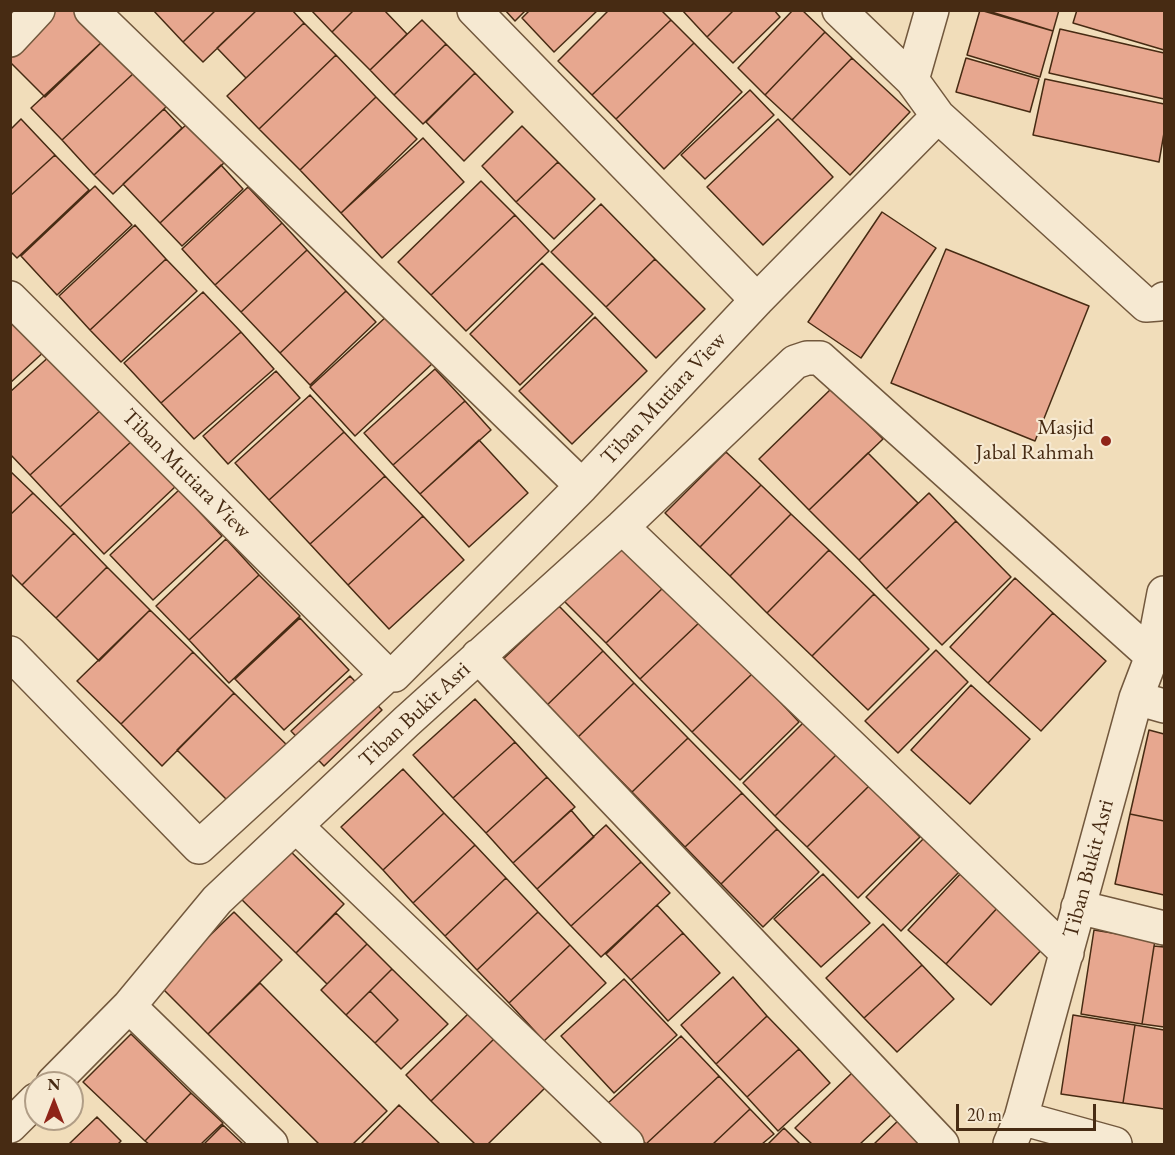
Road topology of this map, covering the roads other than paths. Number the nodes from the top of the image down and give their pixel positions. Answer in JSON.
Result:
{"nodes":[{"id":1,"x":38,"y":10,"type":"edge"},
{"id":2,"x":91,"y":10,"type":"edge"},
{"id":3,"x":474,"y":10,"type":"edge"},
{"id":4,"x":839,"y":10,"type":"edge"},
{"id":5,"x":932,"y":10,"type":"edge"},
{"id":6,"x":10,"y":40,"type":"edge"},
{"id":7,"x":912,"y":80,"type":"junction"},
{"id":8,"x":938,"y":116,"type":"junction"},
{"id":9,"x":10,"y":298,"type":"edge"},
{"id":10,"x":1164,"y":299,"type":"edge"},
{"id":11,"x":757,"y":300,"type":"junction"},
{"id":12,"x":582,"y":486,"type":"junction"},
{"id":13,"x":622,"y":527,"type":"junction"},
{"id":14,"x":1164,"y":593,"type":"edge"},
{"id":15,"x":10,"y":653,"type":"edge"},
{"id":16,"x":478,"y":656,"type":"junction"},
{"id":17,"x":1152,"y":656,"type":"junction"},
{"id":18,"x":387,"y":675,"type":"junction"},
{"id":19,"x":1150,"y":702,"type":"edge"},
{"id":20,"x":296,"y":826,"type":"junction"},
{"id":21,"x":1078,"y":907,"type":"junction"},
{"id":22,"x":1164,"y":928,"type":"edge"},
{"id":23,"x":1067,"y":953,"type":"junction"},
{"id":24,"x":129,"y":1006,"type":"junction"},
{"id":25,"x":65,"y":1071,"type":"edge"},
{"id":26,"x":24,"y":1112,"type":"edge"},
{"id":27,"x":10,"y":1126,"type":"edge"},
{"id":28,"x":1016,"y":1131,"type":"edge"},
{"id":29,"x":271,"y":1144,"type":"edge"},
{"id":30,"x":627,"y":1144,"type":"edge"},
{"id":31,"x":942,"y":1144,"type":"edge"},
{"id":32,"x":1115,"y":1144,"type":"edge"}],
"edges":[{"from":1,"to":6,"type":"street"},
{"from":2,"to":12,"type":"street"},
{"from":3,"to":11,"type":"street"},
{"from":4,"to":7,"type":"street"},
{"from":5,"to":7,"type":"street"},
{"from":7,"to":8,"type":"street"},
{"from":8,"to":10,"type":"street"},
{"from":8,"to":11,"type":"street","name":"Tiban Mutiara View"},
{"from":9,"to":18,"type":"street","name":"Tiban Mutiara View"},
{"from":11,"to":12,"type":"street","name":"Tiban Mutiara View"},
{"from":12,"to":18,"type":"street","name":"Tiban Mutiara View"},
{"from":13,"to":16,"type":"street","name":"Tiban Bukit Asri"},
{"from":13,"to":17,"type":"street","name":"Tiban Bukit Asri"},
{"from":13,"to":23,"type":"street"},
{"from":14,"to":17,"type":"street","name":"Tiban Bukit Asri"},
{"from":15,"to":18,"type":"street","name":"Tiban Mutiara View"},
{"from":16,"to":20,"type":"street","name":"Tiban Bukit Asri"},
{"from":16,"to":31,"type":"street"},
{"from":17,"to":19,"type":"street","name":"Tiban Bukit Asri"},
{"from":19,"to":21,"type":"street","name":"Tiban Bukit Asri"},
{"from":20,"to":24,"type":"street","name":"Tiban Bukit Asri"},
{"from":20,"to":30,"type":"street"},
{"from":21,"to":22,"type":"street"},
{"from":21,"to":23,"type":"street","name":"Tiban Bukit Asri"},
{"from":23,"to":28,"type":"street","name":"Tiban Bukit Asri"},
{"from":24,"to":25,"type":"street","name":"Tiban Bukit Asri"},
{"from":24,"to":29,"type":"street"},
{"from":26,"to":27,"type":"street"},
{"from":28,"to":32,"type":"street"}]}
